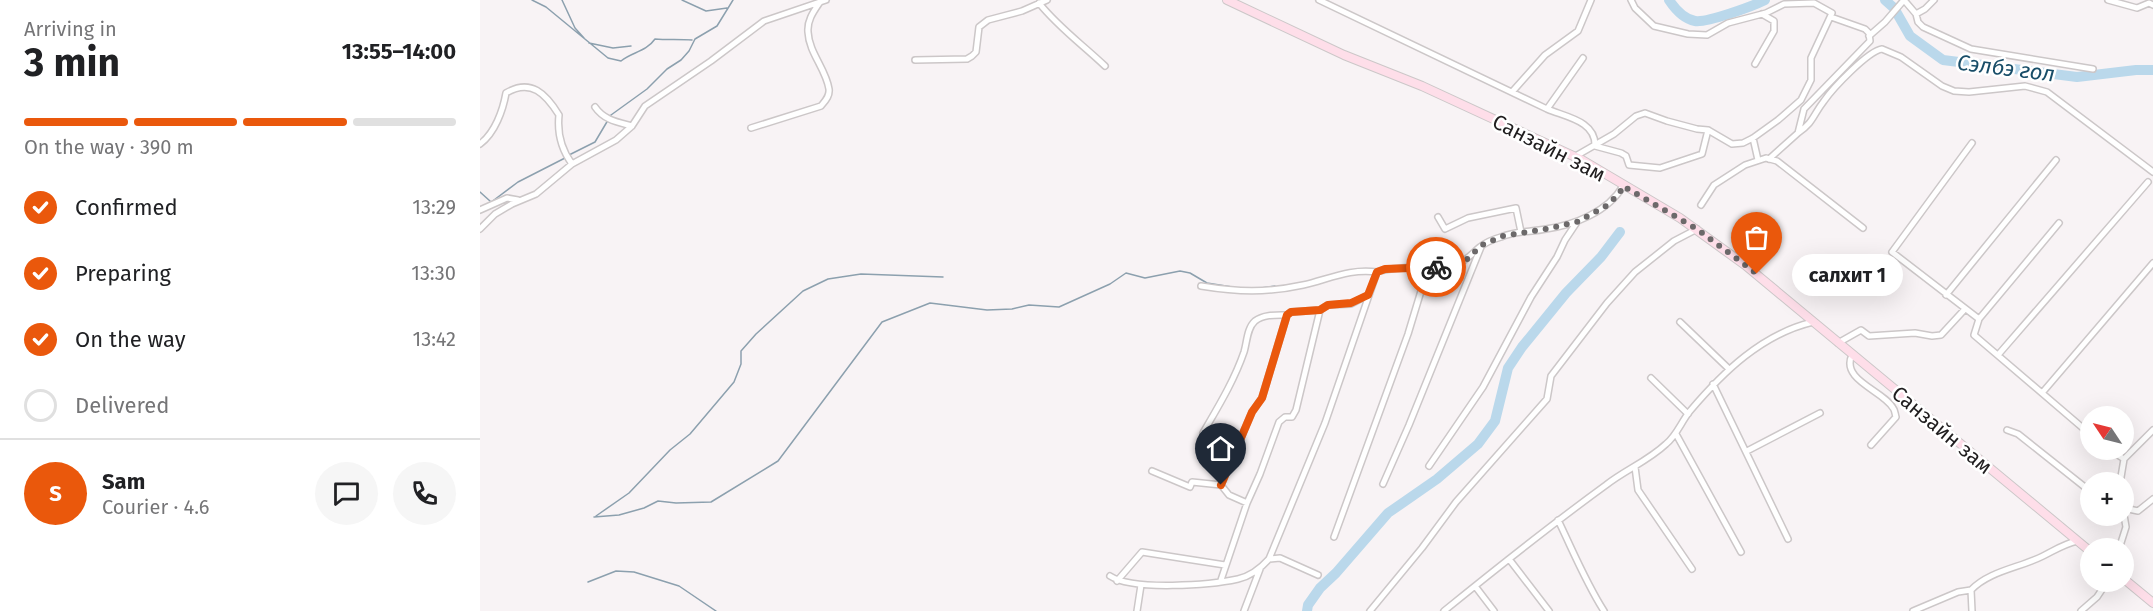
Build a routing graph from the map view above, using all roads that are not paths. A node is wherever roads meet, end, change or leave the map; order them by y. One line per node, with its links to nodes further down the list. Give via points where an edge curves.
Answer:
1 (1047, 0): 10 (street)
2 (1227, 0): 32 (main road, Санзайн зам)
3 (1319, 0): 21 (street)
4 (1591, 0): 21 (street, via 1578,31 1545,54)
5 (1631, 0): 12 (street, via 1654,26 1688,34 1707,35 1728,23)
6 (1904, 0): 13 (street); 15 (street)
7 (1934, 0): 13 (street)
8 (2108, 0): 11 (street, via 2137,8)
9 (823, 1): 24 (street, via 764,21 645,106); 25 (street, via 810,19 808,32 829,89 828,97 821,106)
10 (1039, 3): 17 (street, via 988,20 979,27 976,52 967,59); 19 (street)
11 (2150, 3)
12 (1762, 14): 14 (street, via 1784,4 1814,3 1832,13); 18 (street, via 1774,21 1774,31)
13 (1916, 14): 20 (street, via 1923,27 1971,49)
14 (1831, 17): 15 (street, via 1865,29); 28 (street, via 1811,58 1811,80 1801,100)
15 (1869, 36): 27 (street, via 1868,44 1804,109)
16 (1583, 58): 23 (street)
17 (915, 60)
18 (1755, 64)
19 (1105, 66)
20 (2093, 69)
21 (1512, 92): 23 (street)
22 (595, 107): 24 (street, via 600,115)
23 (1547, 109): 31 (street, via 1584,123 1592,132)
24 (632, 126): 36 (street)
25 (751, 128)
26 (1708, 130): 28 (street, via 1732,144); 31 (street, via 1645,113); 31 (street, via 1701,155 1660,168 1629,165 1621,153)
27 (1798, 133): 33 (street); 37 (street, via 1869,54 1882,49 1954,91 2025,86 2047,92)
28 (1753, 138): 34 (street)
29 (1972, 143): 56 (street, via 1892,252)
30 (480, 144): 36 (street, via 488,138 506,93 516,87 528,87 551,102 559,115 564,153)
31 (1595, 146): 32 (street)
32 (1574, 157): 39 (main road, Санзайн зам)
33 (1769, 159): 34 (street); 46 (street)
34 (1758, 160): 41 (street, via 1714,184)
35 (2056, 160): 56 (street)
36 (572, 164): 40 (street, via 536,194)
37 (2153, 172)
38 (2148, 182): 65 (street)
39 (1623, 186): 44 (street, via 1606,206); 47 (main road, Санзайн зам)
40 (520, 200): 42 (street, via 507,198); 48 (street, via 495,214)
41 (1701, 205)
42 (480, 210)
43 (1438, 217): 49 (street, via 1445,229 1468,218 1516,208)
44 (1577, 222): 49 (street); 80 (street, via 1483,387)
45 (2059, 223): 60 (street)
46 (1863, 228)
47 (1697, 229): 62 (main road, Санзайн зам); 112 (street, via 1674,241 1635,272 1607,303 1550,378 1547,399 1455,502)
48 (480, 230)
49 (1521, 232): 50 (street)
50 (1482, 245): 52 (street, via 1466,260); 84 (street)
51 (2153, 263): 69 (street)
52 (1428, 268): 53 (street); 90 (street)
53 (1377, 272): 54 (street, via 1359,270 1252,292); 55 (street)
54 (1201, 286)
55 (1368, 295): 58 (street); 95 (street, via 1325,423)
56 (1946, 295): 57 (street)
57 (1965, 309): 60 (street); 63 (street, via 1941,335 1869,336 1860,330)
58 (1320, 310): 59 (street); 87 (street, via 1294,414 1279,422)
59 (1287, 315): 75 (street, via 1271,315 1254,323 1224,397); 85 (street, via 1262,398 1252,412)
60 (1979, 319): 65 (street, via 1974,335)
61 (1680, 322): 66 (street)
62 (1813, 322): 63 (main road, Санзайн зам); 66 (street, via 1768,340)
63 (1838, 343): 64 (main road, Санзайн зам)
64 (1852, 355): 77 (street, via 1850,369 1893,407 1896,417); 92 (main road, Санзайн зам)
65 (1998, 355): 69 (street)
66 (1729, 369): 68 (street)
67 (1651, 378): 71 (street)
68 (1713, 384): 71 (street); 79 (street)
69 (2042, 393): 72 (street)
70 (1820, 413): 79 (street)
71 (1688, 414): 76 (street)
72 (2080, 426)
73 (2007, 430): 83 (street, via 2018,434)
74 (2153, 430): 78 (street)
75 (1203, 433)
76 (1676, 434): 81 (street); 94 (street)
77 (1871, 445)
78 (2134, 449)
79 (1747, 450): 91 (street)
80 (1430, 466)
81 (1635, 467): 89 (street); 99 (street, via 1638,490)
82 (1152, 471): 85 (street, via 1190,487 1192,482)
83 (2080, 483)
84 (1383, 484)
85 (1221, 485): 87 (street, via 1228,495)
86 (2153, 499): 88 (street)
87 (1246, 503): 97 (street)
88 (2134, 510)
89 (1558, 520): 96 (street); 116 (street)
90 (1334, 537)
91 (1788, 539)
92 (2077, 541): 93 (main road, Санзайн зам); 107 (street, via 1979,581)
93 (2080, 543)
94 (1741, 552)
95 (1269, 559): 98 (street); 100 (street, via 1280,558)
96 (1509, 559): 105 (street); 115 (street)
97 (1225, 565): 102 (street); 103 (street, via 1142,552)
98 (1260, 569): 102 (street, via 1239,579); 111 (street)
99 (1692, 569)
100 (1318, 575)
101 (1110, 576): 103 (street)
102 (1221, 580): 104 (street)
103 (1118, 581): 104 (street)
104 (1141, 585): 110 (street)
105 (1475, 586): 113 (street); 114 (street)
106 (2134, 587): 109 (main road)
107 (1971, 590): 117 (street); 118 (street)
108 (2100, 592): 119 (street)
109 (2153, 603)
110 (1137, 611)
111 (1244, 611)
112 (1370, 611)
113 (1444, 611)
114 (1494, 611)
115 (1549, 611)
116 (1605, 611)
117 (1913, 611)
118 (1972, 611)
119 (2081, 611)

